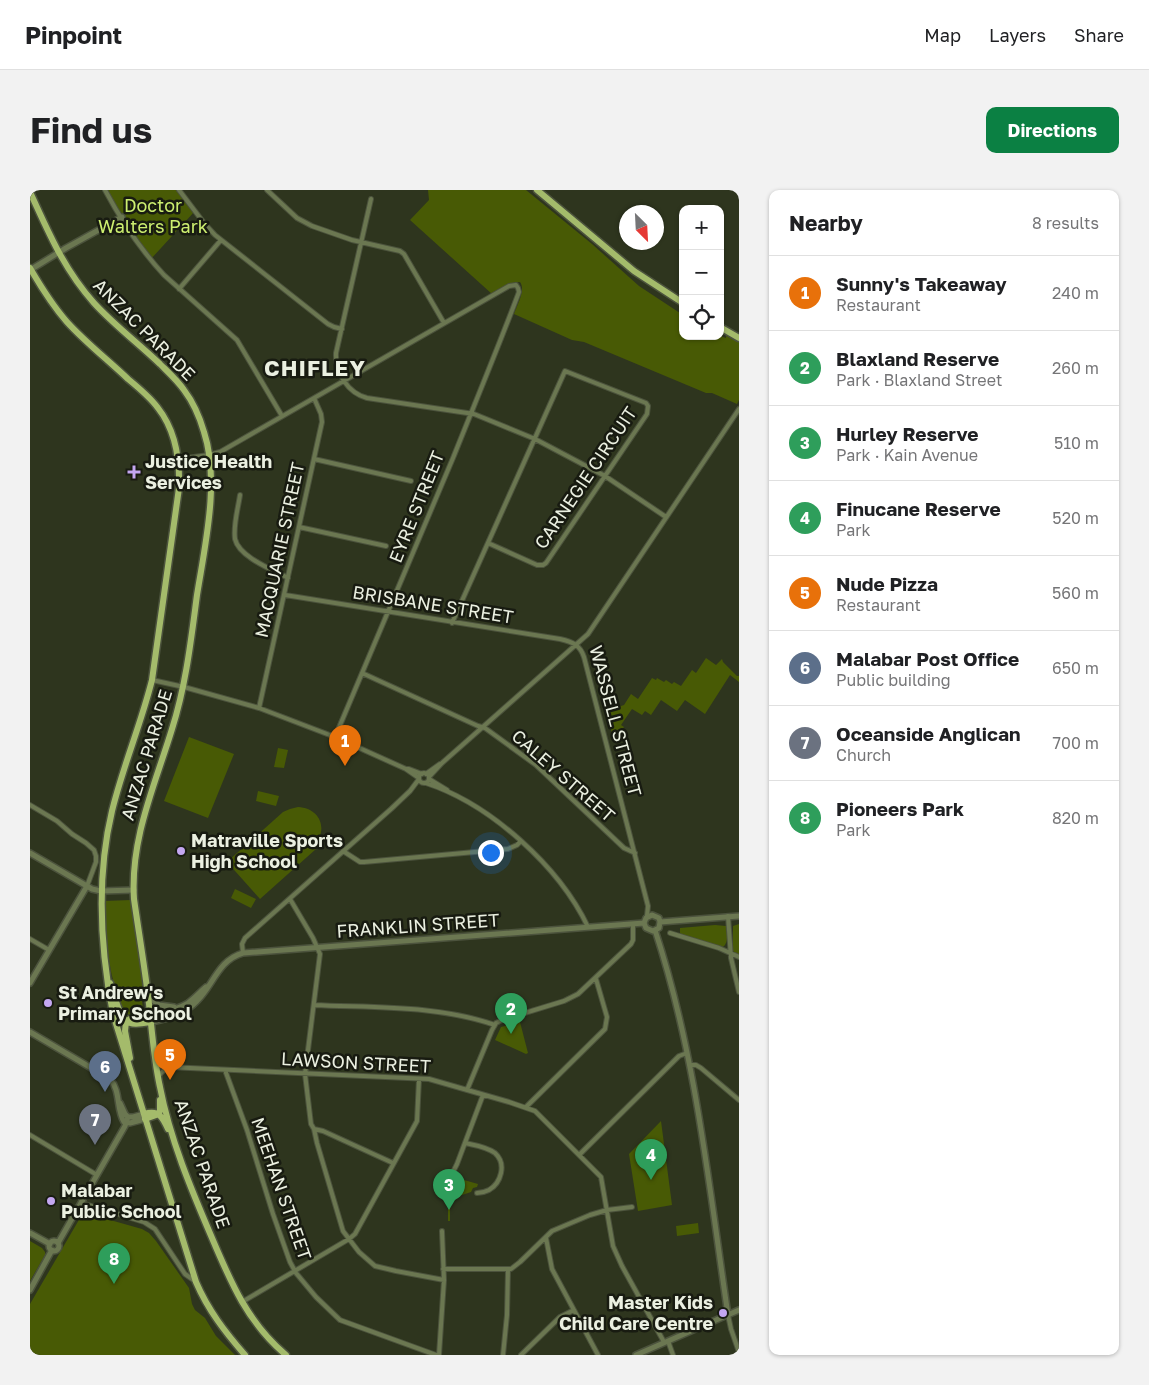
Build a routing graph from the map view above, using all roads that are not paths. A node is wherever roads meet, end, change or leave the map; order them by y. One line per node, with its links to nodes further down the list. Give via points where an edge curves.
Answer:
1 (105, 190): 7 (street)
2 (179, 190): 8 (street)
3 (267, 190): 9 (street, via 303,222)
4 (537, 190): 13 (main road, via 634,270)
5 (30, 192): 10 (main road, ANZAC PARADE)
6 (370, 199): 9 (street)
7 (122, 217): 10 (street); 12 (street, via 153,263)
8 (221, 240): 12 (street); 15 (street, via 328,324)
9 (361, 242): 14 (street, via 400,250); 15 (street)
10 (58, 253): 11 (street); 24 (main road, ANZAC PARADE, via 96,305 184,390 204,431)
11 (30, 269): 25 (main road, ANZAC PARADE, via 67,322 159,409)
12 (179, 289): 22 (street, via 237,340)
13 (679, 300)
14 (444, 323): 18 (street); 21 (street, EYRE STREET, via 509,286 518,288)
15 (342, 329): 18 (street, via 336,363)
16 (724, 329): 17 (main road)
17 (739, 338)
18 (345, 381): 19 (street); 21 (street, via 351,391 360,396)
19 (314, 398): 22 (street); 26 (street, MACQUARIE STREET, via 322,422)
20 (739, 410): 30 (street, WASSELL STREET)
21 (471, 413): 23 (street); 36 (street, EYRE STREET)
22 (282, 416): 24 (street, via 220,452)
23 (535, 439): 27 (street); 27 (street, CARNEGIE CIRCUIT, via 566,371 646,403 647,414); 32 (street)
24 (209, 455): 25 (street); 41 (main road, ANZAC PARADE, via 209,512)
25 (179, 459): 40 (main road, ANZAC PARADE, via 178,496)
26 (314, 459): 28 (street); 31 (street, MACQUARIE STREET)
27 (605, 476): 30 (street); 32 (street, CARNEGIE CIRCUIT, via 543,565)
28 (412, 480)
29 (240, 495): 34 (street, via 235,530 238,546 246,555)
30 (666, 517): 38 (street, WASSELL STREET, via 588,634)
31 (299, 527): 33 (street); 34 (street, MACQUARIE STREET)
32 (488, 543): 37 (street)
33 (386, 546)
34 (288, 578): 35 (street, MACQUARIE STREET)
35 (285, 595): 36 (street, BRISBANE STREET); 42 (street, MACQUARIE STREET)
36 (389, 612): 37 (street, BRISBANE STREET); 39 (street, EYRE STREET)
37 (452, 622): 38 (street, BRISBANE STREET)
38 (577, 644): 43 (street); 49 (street, WASSELL STREET, via 584,657)
39 (362, 674): 43 (street, CALEY STREET); 44 (street, EYRE STREET)
40 (152, 680): 41 (street); 53 (main road, ANZAC PARADE, via 112,812)
41 (184, 687): 42 (street); 52 (main road, ANZAC PARADE, via 140,829)
42 (259, 708): 44 (street)
43 (482, 727): 45 (street); 49 (street, CALEY STREET, via 532,762 624,848)
44 (335, 737): 45 (street)
45 (424, 778): 47 (street, via 506,827); 48 (street)
46 (30, 805): 51 (street, via 94,850 96,862)
47 (521, 841): 48 (street, via 508,850 364,862); 63 (street, via 559,882)
48 (343, 851): 54 (street)
49 (635, 852): 55 (street, WASSELL STREET)
50 (30, 853): 51 (street)
51 (87, 886): 53 (street); 68 (street)
52 (134, 890): 53 (street); 77 (main road, ANZAC PARADE)
53 (101, 891): 72 (main road, ANZAC PARADE)
54 (290, 899): 67 (street); 69 (street, via 245,938)
55 (648, 906): 56 (street, WASSELL STREET); 57 (street, WASSELL STREET)
56 (654, 915): 57 (street); 60 (street)
57 (648, 916): 62 (street)
58 (728, 916): 59 (street); 60 (street); 70 (street)
59 (739, 916)
60 (660, 922): 64 (street)
61 (633, 924): 62 (street, FRANKLIN STREET); 63 (street, FRANKLIN STREET); 73 (street, via 633,942)
62 (644, 924): 64 (street, via 648,930)
63 (588, 927): 67 (street, FRANKLIN STREET)
64 (656, 930): 84 (street)
65 (670, 933): 70 (street)
66 (30, 939): 68 (street)
67 (318, 947): 69 (street, FRANKLIN STREET); 78 (street, via 321,957)
68 (49, 950): 74 (street)
69 (243, 953): 75 (street, FRANKLIN STREET, via 224,964)
70 (730, 954): 71 (street); 76 (street)
71 (739, 957)
72 (106, 974): 81 (main road); 90 (main road, ANZAC PARADE, via 113,1014)
73 (596, 979): 82 (street, via 564,1001); 97 (street, via 607,1018 605,1029)
74 (30, 983)
75 (208, 986): 79 (street, FRANKLIN STREET); 80 (street, FRANKLIN STREET, via 188,1009 174,1016)
76 (739, 992)
77 (148, 996): 79 (street, via 156,1004); 80 (main road, ANZAC PARADE)
78 (314, 1005): 82 (street, via 409,1009); 89 (street)
79 (180, 1008): 80 (street, FRANKLIN STREET)
80 (150, 1019): 81 (main road); 85 (main road, ANZAC PARADE)
81 (127, 1021): 90 (main road, via 125,1028)
82 (495, 1025): 94 (street)
83 (30, 1032): 100 (street, via 110,1079 115,1085 122,1119)
84 (687, 1053): 86 (street); 105 (street)
85 (154, 1058): 87 (street, LAWSON STREET); 91 (main road, ANZAC PARADE)
86 (690, 1065): 96 (street, via 696,1065); 129 (street)
87 (168, 1067): 88 (street, LAWSON STREET); 91 (street)
88 (225, 1070): 89 (street, LAWSON STREET); 122 (street, MEEHAN STREET)
89 (305, 1074): 92 (street, LAWSON STREET); 101 (street)
90 (131, 1075): 99 (main road, ANZAC PARADE)
91 (158, 1077): 93 (main road, ANZAC PARADE)
92 (419, 1079): 94 (street, LAWSON STREET); 106 (street, via 417,1122)
93 (160, 1088): 98 (main road); 103 (main road, ANZAC PARADE)
94 (467, 1090): 95 (street, LAWSON STREET)
95 (483, 1095): 97 (street, LAWSON STREET); 104 (street)
96 (739, 1100)
97 (526, 1107): 105 (street, LAWSON STREET, via 535,1111)
98 (158, 1114): 99 (main road); 103 (main road)
99 (144, 1117): 100 (street); 124 (main road, ANZAC PARADE)
100 (127, 1120): 107 (street)
101 (314, 1129): 106 (street); 116 (street, via 342,1231)
102 (30, 1136): 107 (street)
103 (172, 1136): 126 (main road, ANZAC PARADE)
104 (466, 1143): 108 (street); 109 (street, via 494,1153 501,1165 497,1182 488,1190)
105 (579, 1155): 112 (street, LAWSON STREET, via 601,1178)
106 (393, 1164): 116 (street, via 355,1234)
107 (97, 1175): 110 (street)
108 (450, 1178)
109 (477, 1193)
110 (81, 1202): 117 (street); 124 (street, via 144,1222 155,1229 185,1274)
111 (632, 1207): 112 (street)
112 (607, 1210): 115 (street, via 552,1231); 130 (street, LAWSON STREET, via 613,1246 622,1266)
113 (442, 1230): 120 (street)
114 (30, 1233): 118 (street)
115 (546, 1238): 121 (street); 127 (street, via 552,1268)
116 (349, 1239): 122 (street); 123 (street, via 375,1266)
117 (58, 1243): 118 (street, via 53,1241); 119 (street, via 58,1249)
118 (50, 1244): 119 (street)
119 (52, 1250): 125 (street)
120 (443, 1269): 121 (street); 123 (street)
121 (508, 1269): 135 (street)
122 (295, 1271): 126 (street); 134 (street, MEEHAN STREET, via 340,1320)
123 (444, 1280): 134 (street)
124 (196, 1282): 132 (main road, ANZAC PARADE, via 216,1320)
125 (30, 1290)
126 (241, 1302): 133 (main road, ANZAC PARADE, via 258,1327)
127 (574, 1310): 136 (street, via 560,1317); 137 (street)
128 (739, 1310): 129 (street)
129 (728, 1315): 130 (street); 131 (street)
130 (666, 1341): 138 (street); 139 (street, LAWSON STREET)
131 (739, 1352)
132 (246, 1355)
133 (286, 1355)
134 (437, 1355)
135 (503, 1355)
136 (521, 1355)
137 (598, 1355)
138 (636, 1355)
139 (673, 1355)

